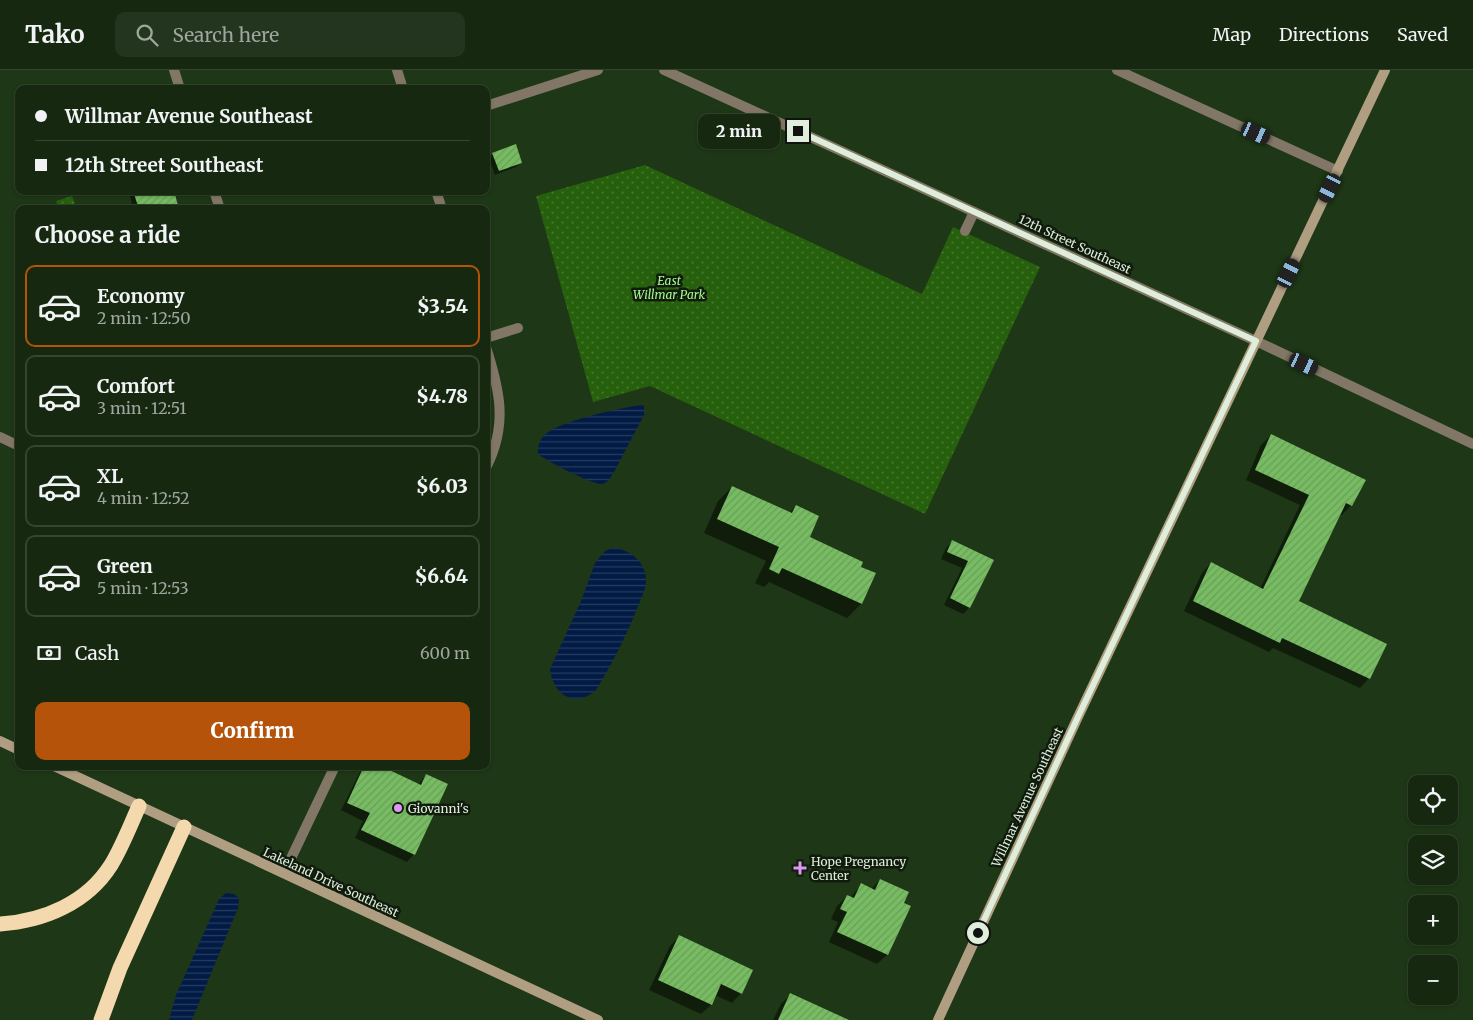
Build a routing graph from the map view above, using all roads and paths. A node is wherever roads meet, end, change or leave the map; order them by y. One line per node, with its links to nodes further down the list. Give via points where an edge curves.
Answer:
1 (174, 70): 8 (street)
2 (397, 70): 9 (street)
3 (598, 70): 10 (street)
4 (664, 70): 7 (street, 12th Street Southeast)
5 (1117, 70): 11 (street)
6 (1385, 70): 11 (main road, Willmar Avenue Southeast)
7 (676, 72): 12 (street, 12th Street Southeast)
8 (179, 85)
9 (402, 85)
10 (490, 105)
11 (1338, 171): 16 (main road, Willmar Avenue Southeast)
12 (974, 212): 13 (street); 16 (street, 12th Street Southeast)
13 (965, 231)
14 (518, 328): 15 (street)
15 (490, 337)
16 (1256, 341): 20 (street, 12th Street Southeast); 32 (main road, Willmar Avenue Southeast)
17 (490, 361): 21 (street, via 498,390 500,418 497,443)
18 (0, 437): 19 (street)
19 (15, 444)
20 (1473, 444)
21 (490, 459)
22 (0, 741): 23 (main road)
23 (15, 748)
24 (62, 770): 26 (main road, Lakeland Drive Southeast)
25 (333, 770): 28 (street)
26 (139, 806): 27 (main road, Lakeland Drive Southeast); 29 (highway, via 111,864 92,888 47,915)
27 (184, 827): 28 (main road, Lakeland Drive Southeast); 30 (highway, via 120,968)
28 (284, 873): 31 (main road, Lakeland Drive Southeast)
29 (0, 924)
30 (101, 1020)
31 (598, 1020)
32 (938, 1020)

